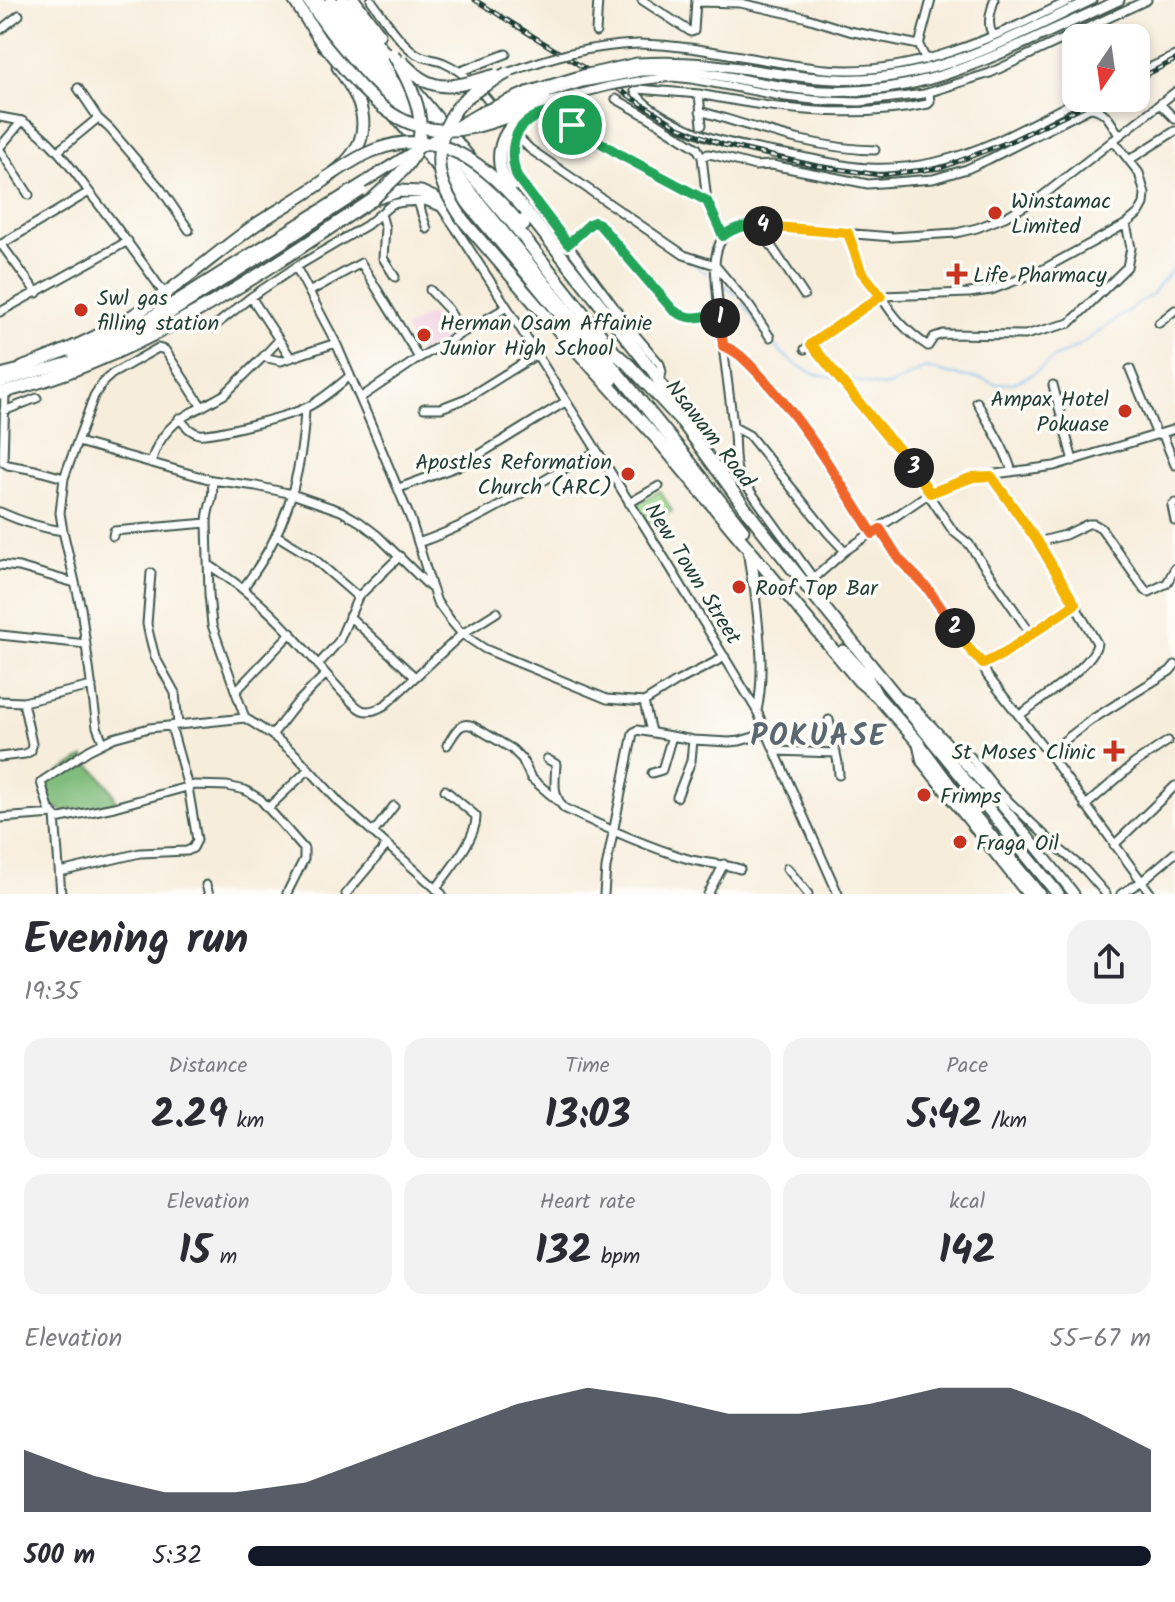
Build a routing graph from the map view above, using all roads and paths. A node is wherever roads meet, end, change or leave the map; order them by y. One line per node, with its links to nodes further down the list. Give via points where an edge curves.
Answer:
1 (294, 0): 22 (highway)
2 (308, 0): 121 (highway)
3 (318, 0): 178 (highway, Nsawam Road)
4 (331, 0): 100 (highway, Nsawam Road)
5 (343, 0): 100 (highway)
6 (354, 0): 24 (highway)
7 (371, 0): 29 (street, via 412,51)
8 (598, 0): 20 (street)
9 (642, 0): 15 (street, via 691,32)
10 (931, 0): 23 (street)
11 (994, 0): 21 (street, via 989,24)
12 (1071, 0): 21 (street)
13 (1119, 0): 17 (main road)
14 (1147, 0): 34 (street, via 990,73)
15 (696, 1): 16 (street)
16 (740, 2): 23 (street)
17 (1095, 3): 30 (main road, via 955,73 911,84 825,91 702,73)
18 (19, 15): 19 (street)
19 (0, 30)
20 (596, 32)
21 (993, 35): 27 (street)
22 (321, 41): 37 (highway, bridge, via 379,106 428,128 467,128); 56 (highway, bridge, via 354,92 363,117 354,152)
23 (919, 45): 27 (street)
24 (393, 54): 31 (highway, bridge, via 419,77 441,86); 59 (highway, bridge, via 417,99 421,127 405,168)
25 (506, 54): 29 (street)
26 (1175, 56): 28 (street)
27 (926, 60): 31 (street, bridge, via 887,68 830,69 638,44 591,47)
28 (1150, 68)
29 (461, 71): 49 (street)
30 (639, 72): 34 (street, via 823,101); 37 (street, bridge, via 610,86); 72 (main road, bridge, via 582,82 469,124)
31 (507, 73): 64 (highway, bridge, via 465,98 442,137 443,185)
32 (78, 88): 43 (street)
33 (1175, 92): 38 (street)
34 (929, 93): 35 (street, via 928,104 839,113)
35 (699, 94): 39 (street, via 635,91); 41 (street)
36 (616, 99): 44 (street)
37 (547, 102): 62 (highway, bridge, via 512,124 500,145 504,180)
38 (1160, 104): 45 (street); 50 (street)
39 (654, 109): 40 (street, via 726,142 885,169 966,153); 44 (street)
40 (1062, 109)
41 (700, 111): 47 (street); 52 (street, via 756,129)
42 (0, 117): 46 (street)
43 (98, 118): 53 (street); 68 (street, via 161,189)
44 (650, 118): 54 (street, via 694,145)
45 (1175, 119)
46 (22, 121): 51 (street); 53 (street)
47 (702, 125)
48 (1175, 131): 55 (street)
49 (514, 135): 60 (street, via 535,116 555,113); 73 (street, via 517,177); 75 (street, via 684,255)
50 (1116, 138): 54 (street, via 1104,113 1090,108 948,175 868,184); 55 (street); 69 (street, via 1041,197 995,222 946,234)
51 (0, 148): 58 (street)
52 (875, 150)
53 (58, 151): 57 (street)
54 (702, 157): 60 (street)
55 (1129, 160): 65 (street, via 1142,178 1145,199)
56 (326, 178): 62 (highway, bridge, via 374,150 427,143 469,158); 81 (highway)
57 (89, 192): 71 (street); 74 (street)
58 (29, 195)
59 (372, 200): 64 (highway, bridge, via 399,191 421,192); 107 (highway, via 198,313 150,338 91,364)
60 (707, 201): 70 (street)
61 (418, 202): 63 (street, via 392,204); 67 (street); 85 (street, New Town Street, via 441,207)
62 (526, 211): 105 (highway)
63 (381, 214): 76 (street); 77 (street, via 383,258)
64 (463, 220): 121 (highway)
65 (1126, 224): 83 (street, via 1038,272 991,290); 83 (street, via 1131,248 1127,267 1063,326 1025,335 943,334 928,346 894,317)
66 (758, 226): 69 (street); 70 (street, via 744,225); 82 (street)
67 (427, 229)
68 (189, 230)
69 (848, 233): 83 (street, via 861,271)
70 (723, 236): 75 (street)
71 (128, 241): 80 (street); 81 (street)
72 (276, 242): 101 (main road, via 142,322); 107 (main road, via 146,329)
73 (568, 244): 88 (street, via 590,224 599,224 673,310 685,318); 105 (street, via 660,364)
74 (1, 245): 80 (street)
75 (715, 265): 88 (street); 92 (street)
76 (296, 267): 79 (street); 84 (street)
77 (395, 277)
78 (430, 290): 91 (street)
79 (309, 292): 94 (street); 99 (street, via 361,263)
80 (37, 293): 87 (street)
81 (164, 293): 101 (highway, via 99,336)
82 (804, 295)
83 (881, 296): 135 (street, via 808,347 906,456)
84 (251, 297): 90 (street); 93 (street)
85 (507, 307): 91 (street); 96 (street, New Town Street)
86 (1175, 310): 89 (street)
87 (0, 312)
88 (720, 313): 95 (street)
89 (1159, 323)
90 (212, 328)
91 (462, 333): 99 (street)
92 (770, 337)
93 (279, 340): 97 (street); 98 (street)
94 (336, 343): 98 (street); 104 (street)
95 (723, 346): 118 (street); 142 (street, via 738,353 787,405)
96 (536, 355): 110 (street, New Town Street); 113 (street, via 467,398)
97 (263, 357): 98 (street); 112 (street, via 225,394)
98 (291, 358)
99 (419, 358): 109 (street)
100 (630, 366): 117 (highway, Nsawam Road)
101 (22, 368): 103 (main road)
102 (1130, 369): 120 (street)
103 (0, 374)
104 (350, 376): 109 (street); 114 (street)
105 (660, 380): 117 (highway)
106 (1053, 385): 124 (street)
107 (2, 389): 115 (street)
108 (37, 398): 115 (street)
109 (360, 398): 133 (street)
110 (565, 402): 123 (street, New Town Street); 133 (street, via 464,464)
111 (977, 402): 128 (street)
112 (202, 407): 116 (street); 122 (street, via 165,350 158,348 103,382)
113 (424, 408)
114 (305, 409): 116 (street, via 196,434); 134 (street)
115 (4, 411): 125 (street)
116 (179, 418): 126 (street, via 158,443)
117 (683, 423): 155 (highway, Nsawam Road, via 748,512)
118 (734, 427): 148 (street, via 749,435); 155 (street, via 738,474)
119 (1175, 429): 120 (street)
120 (1160, 434): 124 (street); 127 (street)
121 (657, 439): 147 (highway)
122 (78, 442): 126 (street); 130 (street)
123 (596, 452): 136 (street, New Town Street); 146 (street, via 478,518)
124 (1073, 461): 128 (street)
125 (1, 462): 130 (street)
126 (151, 463): 131 (street)
127 (1175, 465)
128 (1012, 472): 129 (street)
129 (991, 476): 135 (street, via 973,477); 145 (street)
130 (64, 478): 141 (street)
131 (212, 480): 134 (street); 140 (street)
132 (659, 486): 136 (street)
133 (399, 488): 146 (street)
134 (292, 494): 143 (street); 149 (street, via 341,511)
135 (929, 494): 142 (street); 167 (street)
136 (629, 503): 170 (street, New Town Street)
137 (1175, 503): 139 (street)
138 (0, 512): 141 (street)
139 (1175, 521)
140 (207, 523): 144 (street, via 124,529); 151 (street)
141 (63, 531): 156 (street)
142 (876, 531): 148 (street); 171 (street, via 928,589)
143 (276, 535): 159 (street); 161 (street, via 312,557)
144 (113, 536)
145 (1038, 542): 158 (street, via 1094,524 1146,591); 162 (street)
146 (418, 543): 160 (street)
147 (749, 549): 154 (highway); 157 (highway)
148 (845, 551): 155 (street)
149 (400, 556): 160 (street); 161 (street)
150 (0, 565): 156 (street)
151 (209, 565): 159 (street); 177 (street, via 212,625)
152 (1175, 568): 158 (street)
153 (151, 573): 187 (street, via 147,624 155,657 175,693)
154 (770, 574): 157 (highway, via 760,572); 178 (highway)
155 (810, 582): 179 (highway, Nsawam Road)
156 (75, 583): 169 (street)
157 (754, 583): 183 (street, via 762,665)
158 (1171, 583)
159 (243, 588): 165 (street)
160 (432, 588): 166 (street)
161 (358, 597): 164 (street)
162 (1075, 604): 167 (street); 184 (street, via 1095,639 1096,652)
163 (497, 612): 166 (street)
164 (349, 616): 172 (street, via 339,641); 175 (street)
165 (291, 633): 172 (street); 177 (street)
166 (462, 634): 175 (street); 182 (street, via 485,649 607,699)
167 (1031, 634): 171 (street)
168 (0, 635): 169 (street)
169 (86, 644): 176 (street)
170 (725, 657): 182 (street); 183 (street, New Town Street)
171 (983, 664): 184 (street)
172 (318, 665): 174 (street)
173 (1175, 665): 199 (street)
174 (325, 675): 175 (street, via 364,711 385,705); 190 (street)
175 (415, 677)
176 (92, 686): 181 (street); 195 (street)
177 (236, 691): 185 (street)
178 (877, 696): 193 (highway, Nsawam Road)
179 (899, 699): 203 (highway, Nsawam Road); 207 (main road, via 909,703)
180 (0, 701): 181 (street)
181 (23, 702): 201 (street, via 31,751)
182 (644, 702): 188 (street)
183 (757, 711): 189 (street, New Town Street)
184 (1020, 715): 199 (street)
185 (245, 718): 187 (street); 190 (street)
186 (829, 720): 198 (street)
187 (174, 725): 195 (street); 209 (street)
188 (651, 732): 191 (street); 218 (street, via 633,733)
189 (767, 733): 192 (street, via 735,742); 197 (street, New Town Street)
190 (272, 735): 204 (street)
191 (672, 736): 192 (street); 205 (street, via 662,770)
192 (693, 740): 211 (street)
193 (917, 741): 239 (main road, via 922,762); 240 (highway, Nsawam Road)
194 (1168, 741): 214 (street)
195 (103, 742): 216 (street, via 41,782)
196 (447, 745): 212 (street, via 460,725 473,726 512,749 531,778)
197 (775, 751): 198 (street); 238 (street, New Town Street)
198 (836, 753): 206 (street)
199 (1048, 753): 214 (street)
200 (970, 756): 243 (street, via 996,789)
201 (0, 757)
202 (547, 759): 212 (street, via 556,764)
203 (954, 766): 207 (main road); 241 (highway, Nsawam Road)
204 (309, 769): 215 (street); 219 (street)
205 (652, 773)
206 (839, 775)
207 (977, 777): 242 (main road)
208 (1175, 786): 221 (street)
209 (188, 787): 215 (street, via 245,790); 216 (street); 226 (street, via 197,840 193,848 140,853)
210 (445, 790): 229 (street, via 477,821)
211 (677, 797)
212 (558, 802): 218 (street)
213 (394, 806): 219 (street)
214 (1085, 806): 221 (street)
215 (269, 807): 230 (street, via 304,849)
216 (55, 816): 217 (street); 226 (street)
217 (0, 818)
218 (614, 832): 223 (street, via 687,859); 235 (street)
219 (373, 833): 220 (street)
220 (387, 845): 229 (street); 233 (street)
221 (1114, 845): 227 (street)
222 (1175, 853): 227 (street)
223 (724, 864): 225 (street); 236 (street)
224 (787, 868): 237 (street)
225 (740, 869)
226 (60, 872): 231 (street)
227 (1142, 881): 244 (street); 245 (street)
228 (206, 885): 232 (street)
229 (436, 889): 234 (street)
230 (287, 893)
231 (61, 894)
232 (209, 894)
233 (346, 894)
234 (423, 894)
235 (604, 894)
236 (708, 894)
237 (808, 894)
238 (838, 894)
239 (1027, 894)
240 (1039, 894)
241 (1058, 894)
242 (1074, 894)
243 (1106, 894)
244 (1121, 894)
245 (1151, 894)

